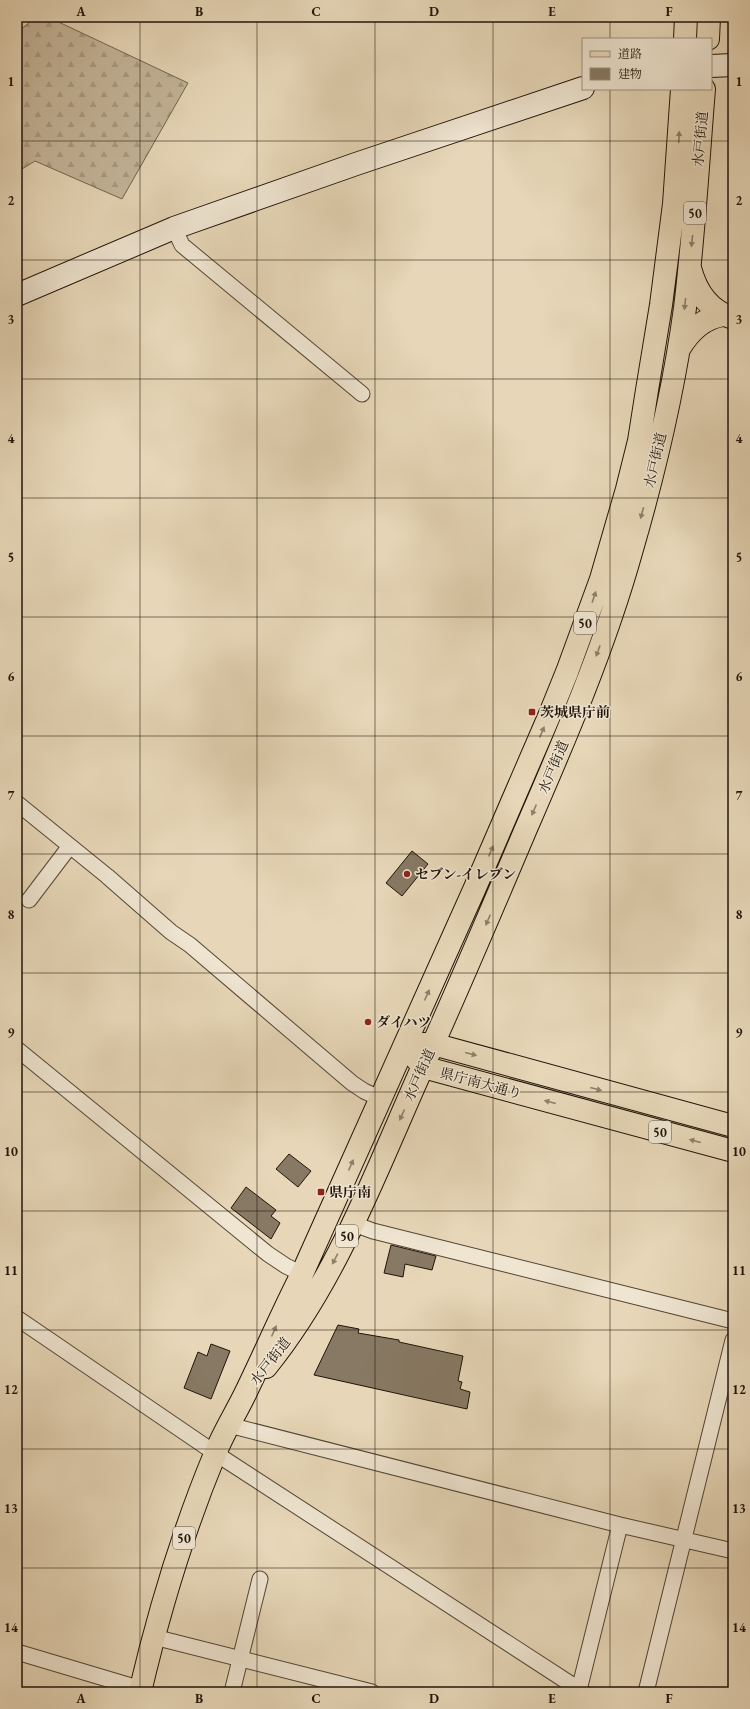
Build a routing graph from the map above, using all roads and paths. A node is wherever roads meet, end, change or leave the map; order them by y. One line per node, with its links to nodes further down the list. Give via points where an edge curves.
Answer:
1 (686, 17): 3 (main road)
2 (709, 17): 4 (main road)
3 (685, 38)
4 (708, 38)
5 (733, 65): 6 (street)
6 (712, 66)
7 (582, 88): 10 (street, via 363,161)
8 (682, 90): 16 (main road, 水戸街道 / 50, one-way to 8, via 601,579 639,441 673,211)
9 (704, 90): 11 (main road, 水戸街道 / 50, one-way to 11)
10 (174, 228): 12 (street); 15 (street, via 182,245)
11 (689, 265): 13 (main road, via 693,281 703,297 715,310); 14 (main road, 水戸街道 / 50, one-way to 14)
12 (17, 296)
13 (728, 317): 14 (main road, via 714,316 698,326 685,338)
14 (677, 352): 17 (main road, 水戸街道 / 50, one-way to 17, via 658,449 632,550)
15 (362, 394)
16 (557, 696): 17 (main road); 21 (main road, 水戸街道 / 50, one-way to 16)
17 (578, 706): 22 (main road, 水戸街道 / 50, one-way to 22)
18 (17, 803): 19 (street)
19 (70, 846): 20 (street); 25 (street, via 352,1083)
20 (29, 900)
21 (405, 1044): 22 (main road, 県庁南大通り / 50); 24 (main road, 県庁南大通り); 25 (main road, 水戸街道 / 50)
22 (433, 1044): 24 (main road, 水戸街道 / 50); 26 (main road, 県庁南大通り / 50, one-way to 26)
23 (17, 1049): 29 (street, via 268,1254)
24 (423, 1067): 27 (main road, 県庁南大通り / 50, one-way to 24); 28 (main road, 水戸街道 / 50, one-way to 28)
25 (381, 1098): 29 (main road, 水戸街道 / 50, one-way to 25)
26 (733, 1126)
27 (733, 1151)
28 (354, 1224): 31 (street, via 373,1231); 33 (main road, 水戸街道 / 50, one-way to 33, via 287,1341)
29 (302, 1274): 33 (main road, 水戸街道 / 50, one-way to 29)
30 (17, 1318): 35 (street)
31 (733, 1321)
32 (733, 1340): 37 (street)
33 (246, 1392): 34 (main road, 水戸街道 / 50)
34 (229, 1425): 35 (main road, 水戸街道 / 50); 36 (street)
35 (215, 1453): 40 (main road, 水戸街道 / 50, via 184,1536); 44 (street)
36 (620, 1525): 37 (street); 44 (street)
37 (684, 1539): 38 (street); 47 (street)
38 (733, 1551)
39 (260, 1579): 42 (street)
40 (154, 1637): 42 (street); 43 (main road, 水戸街道 / 50)
41 (17, 1652): 43 (street)
42 (240, 1658): 45 (street); 46 (street)
43 (140, 1690)
44 (581, 1691)
45 (232, 1692)
46 (372, 1692)
47 (646, 1692)

